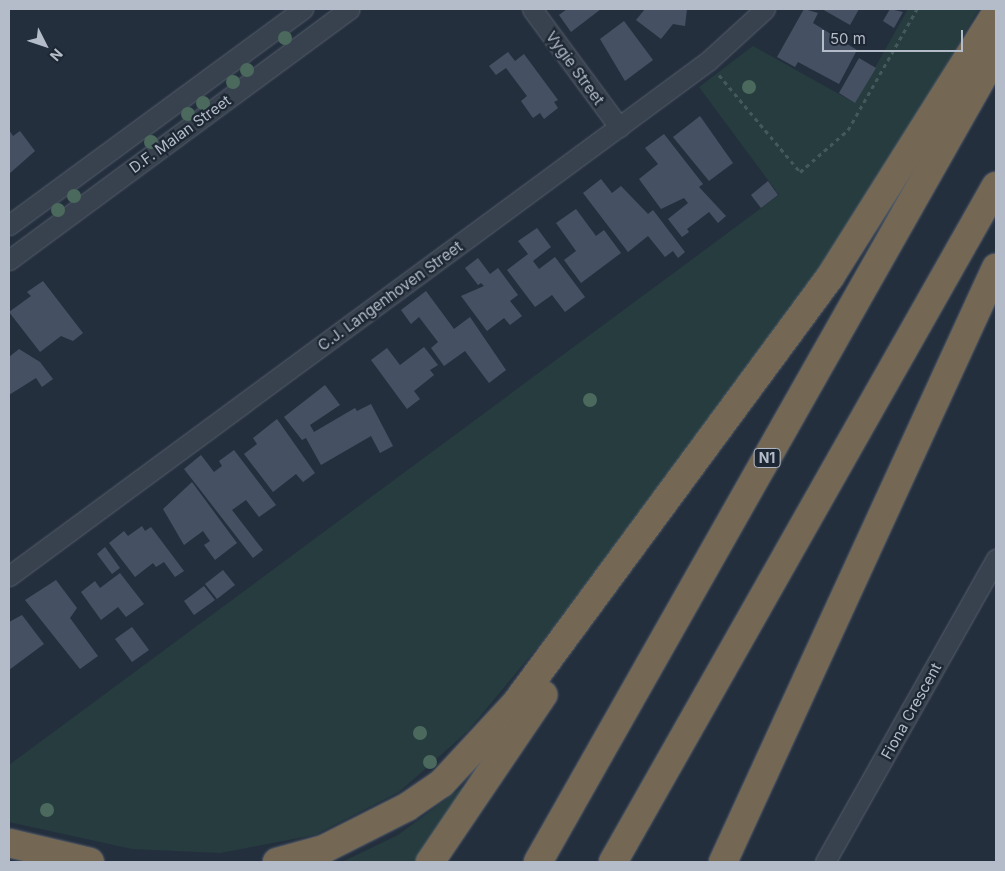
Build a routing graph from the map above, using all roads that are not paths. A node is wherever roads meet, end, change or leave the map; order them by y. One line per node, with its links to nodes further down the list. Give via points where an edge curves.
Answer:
1 (303, 9): 9 (street, D.F. Malan Street)
2 (350, 9): 10 (street, D.F. Malan Street)
3 (532, 9): 7 (street, Vygie Street)
4 (765, 9): 7 (street, C.J. Langenhoven Street, via 708,62)
5 (996, 13): 12 (highway, via 830,277)
6 (996, 53): 19 (highway, N1)
7 (619, 127): 14 (street, C.J. Langenhoven Street)
8 (996, 186): 20 (highway)
9 (9, 225)
10 (9, 260)
11 (996, 268): 21 (highway)
12 (744, 395): 17 (highway, via 516,703 442,783 370,829 324,849); 18 (highway)
13 (996, 559): 22 (street, Fiona Crescent)
14 (9, 576)
15 (9, 842): 16 (highway)
16 (90, 862)
17 (277, 862)
18 (430, 862)
19 (538, 862)
20 (613, 862)
21 (723, 862)
22 (825, 862)

